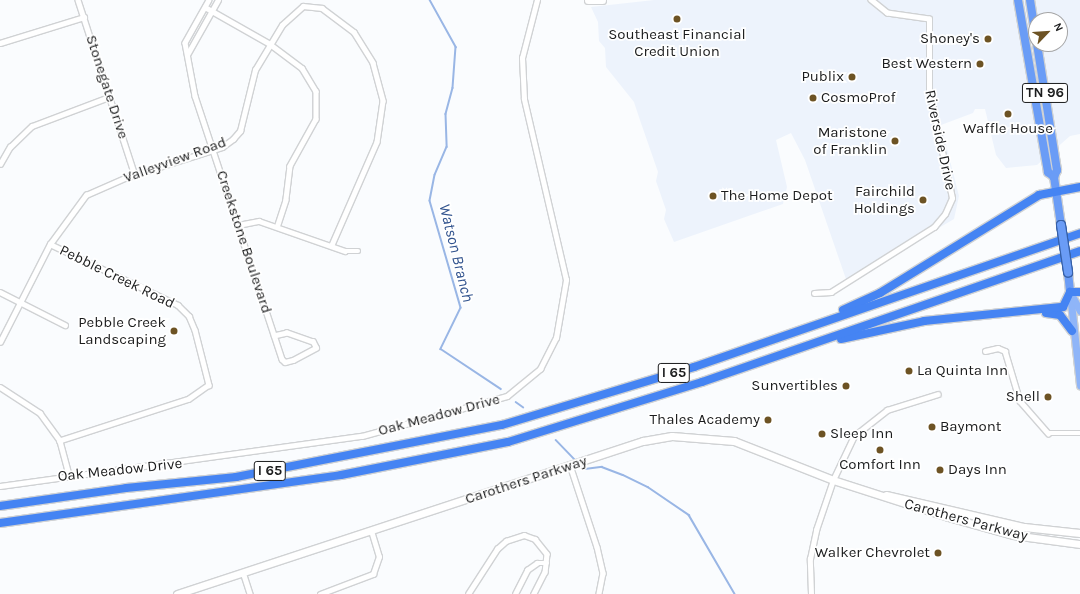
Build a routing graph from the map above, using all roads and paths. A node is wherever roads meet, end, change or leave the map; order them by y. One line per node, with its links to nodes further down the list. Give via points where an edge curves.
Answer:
1 (78, 0): 13 (street, Stonegate Drive)
2 (209, 0): 10 (street, Creekstone Boulevard)
3 (218, 0): 11 (street)
4 (537, 0): 52 (street, Oak Meadow Drive, via 522,58 524,99 566,280 556,338 540,369 507,396 362,436 166,465)
5 (588, 0): 6 (main road)
6 (602, 0)
7 (871, 0): 35 (street, Riverside Drive, via 887,13 928,19 928,91 952,198 945,214 934,226 831,292)
8 (1018, 0): 22 (highway, TN 96, via 1048,172)
9 (1030, 0): 12 (highway)
10 (205, 7): 11 (street); 17 (street, Creekstone Boulevard, via 185,42)
11 (212, 11): 15 (street); 17 (street)
12 (1032, 12)
13 (84, 17): 14 (street); 18 (street, Stonegate Drive)
14 (0, 43)
15 (270, 44): 19 (street, Valleyview Road, via 255,70 240,131 233,140); 26 (street, via 310,78 317,106 312,132 290,166 286,200); 29 (street, Valleyview Road, via 296,10 303,6 322,8 337,16 362,42 379,80 383,115 378,142)
16 (1038, 52): 22 (highway, TN 96, via 1057,170)
17 (186, 57): 19 (street, Creekstone Boulevard)
18 (110, 98): 20 (street, via 32,126 10,147); 21 (street, Stonegate Drive)
19 (214, 150): 21 (street, Valleyview Road); 25 (street, Creekstone Boulevard)
20 (0, 164)
21 (135, 175): 28 (street, Valleyview Road, via 86,195)
22 (1054, 177): 24 (highway, TN 96)
23 (1080, 187): 24 (highway)
24 (1056, 190): 33 (highway, TN 96, bridge); 40 (highway, via 1039,196 880,293)
25 (238, 225): 26 (street, via 252,221); 42 (street, Creekstone Boulevard)
26 (277, 227): 29 (street)
27 (1080, 232): 40 (highway, I 65)
28 (50, 244): 36 (street, Valleyview Road); 50 (street, Pebble Creek Road, via 178,305 189,316 208,374 209,385 189,399)
29 (332, 246): 30 (street)
30 (358, 251)
31 (1080, 251): 44 (highway, I 65)
32 (0, 292): 36 (street)
33 (1070, 292): 34 (highway); 37 (highway, via 1063,307); 38 (main road); 41 (main road)
34 (1080, 292)
35 (814, 293)
36 (22, 303): 39 (street); 43 (street, Valleyview Road)
37 (1038, 311): 41 (highway, via 1060,315); 44 (highway, via 924,321)
38 (1080, 311)
39 (65, 325)
40 (810, 326): 56 (highway, I 65, via 599,398 502,425 236,477 126,488)
41 (1072, 331): 46 (main road)
42 (274, 336): 42 (street, Creekstone Boulevard, via 285,362 316,348 313,342 287,333)
43 (0, 342)
44 (811, 345): 57 (highway, I 65, via 569,425 446,456 341,475)
45 (985, 351): 49 (street, via 998,348 1005,351 1020,401 1048,433)
46 (1080, 385)
47 (0, 387): 50 (street, via 29,403)
48 (938, 394): 53 (street, via 906,402 861,428 845,452)
49 (1080, 433)
50 (60, 441): 52 (street)
51 (570, 465): 53 (main road, Carothers Parkway, via 643,441 709,436 734,441); 58 (main road, Carothers Parkway); 70 (street, via 603,573)
52 (69, 474): 54 (street, Oak Meadow Drive)
53 (833, 480): 55 (main road, Carothers Parkway); 71 (street, via 814,540)
54 (0, 486)
55 (876, 494): 59 (main road, Carothers Parkway, via 896,495 1024,527); 60 (main road, Carothers Parkway, via 1013,535)
56 (0, 506)
57 (0, 523)
58 (371, 531): 62 (main road, Carothers Parkway); 63 (street, via 379,557 373,574)
59 (1080, 533)
60 (1080, 544)
61 (547, 563): 67 (street, via 542,545 524,535 516,537 497,549); 68 (street, via 537,563 528,570); 69 (street)
62 (243, 572): 64 (main road, Carothers Parkway); 65 (street)
63 (328, 593): 66 (street)
64 (177, 594)
65 (250, 594)
66 (320, 594)
67 (468, 594)
68 (515, 594)
69 (534, 594)
70 (599, 594)
71 (810, 594)

